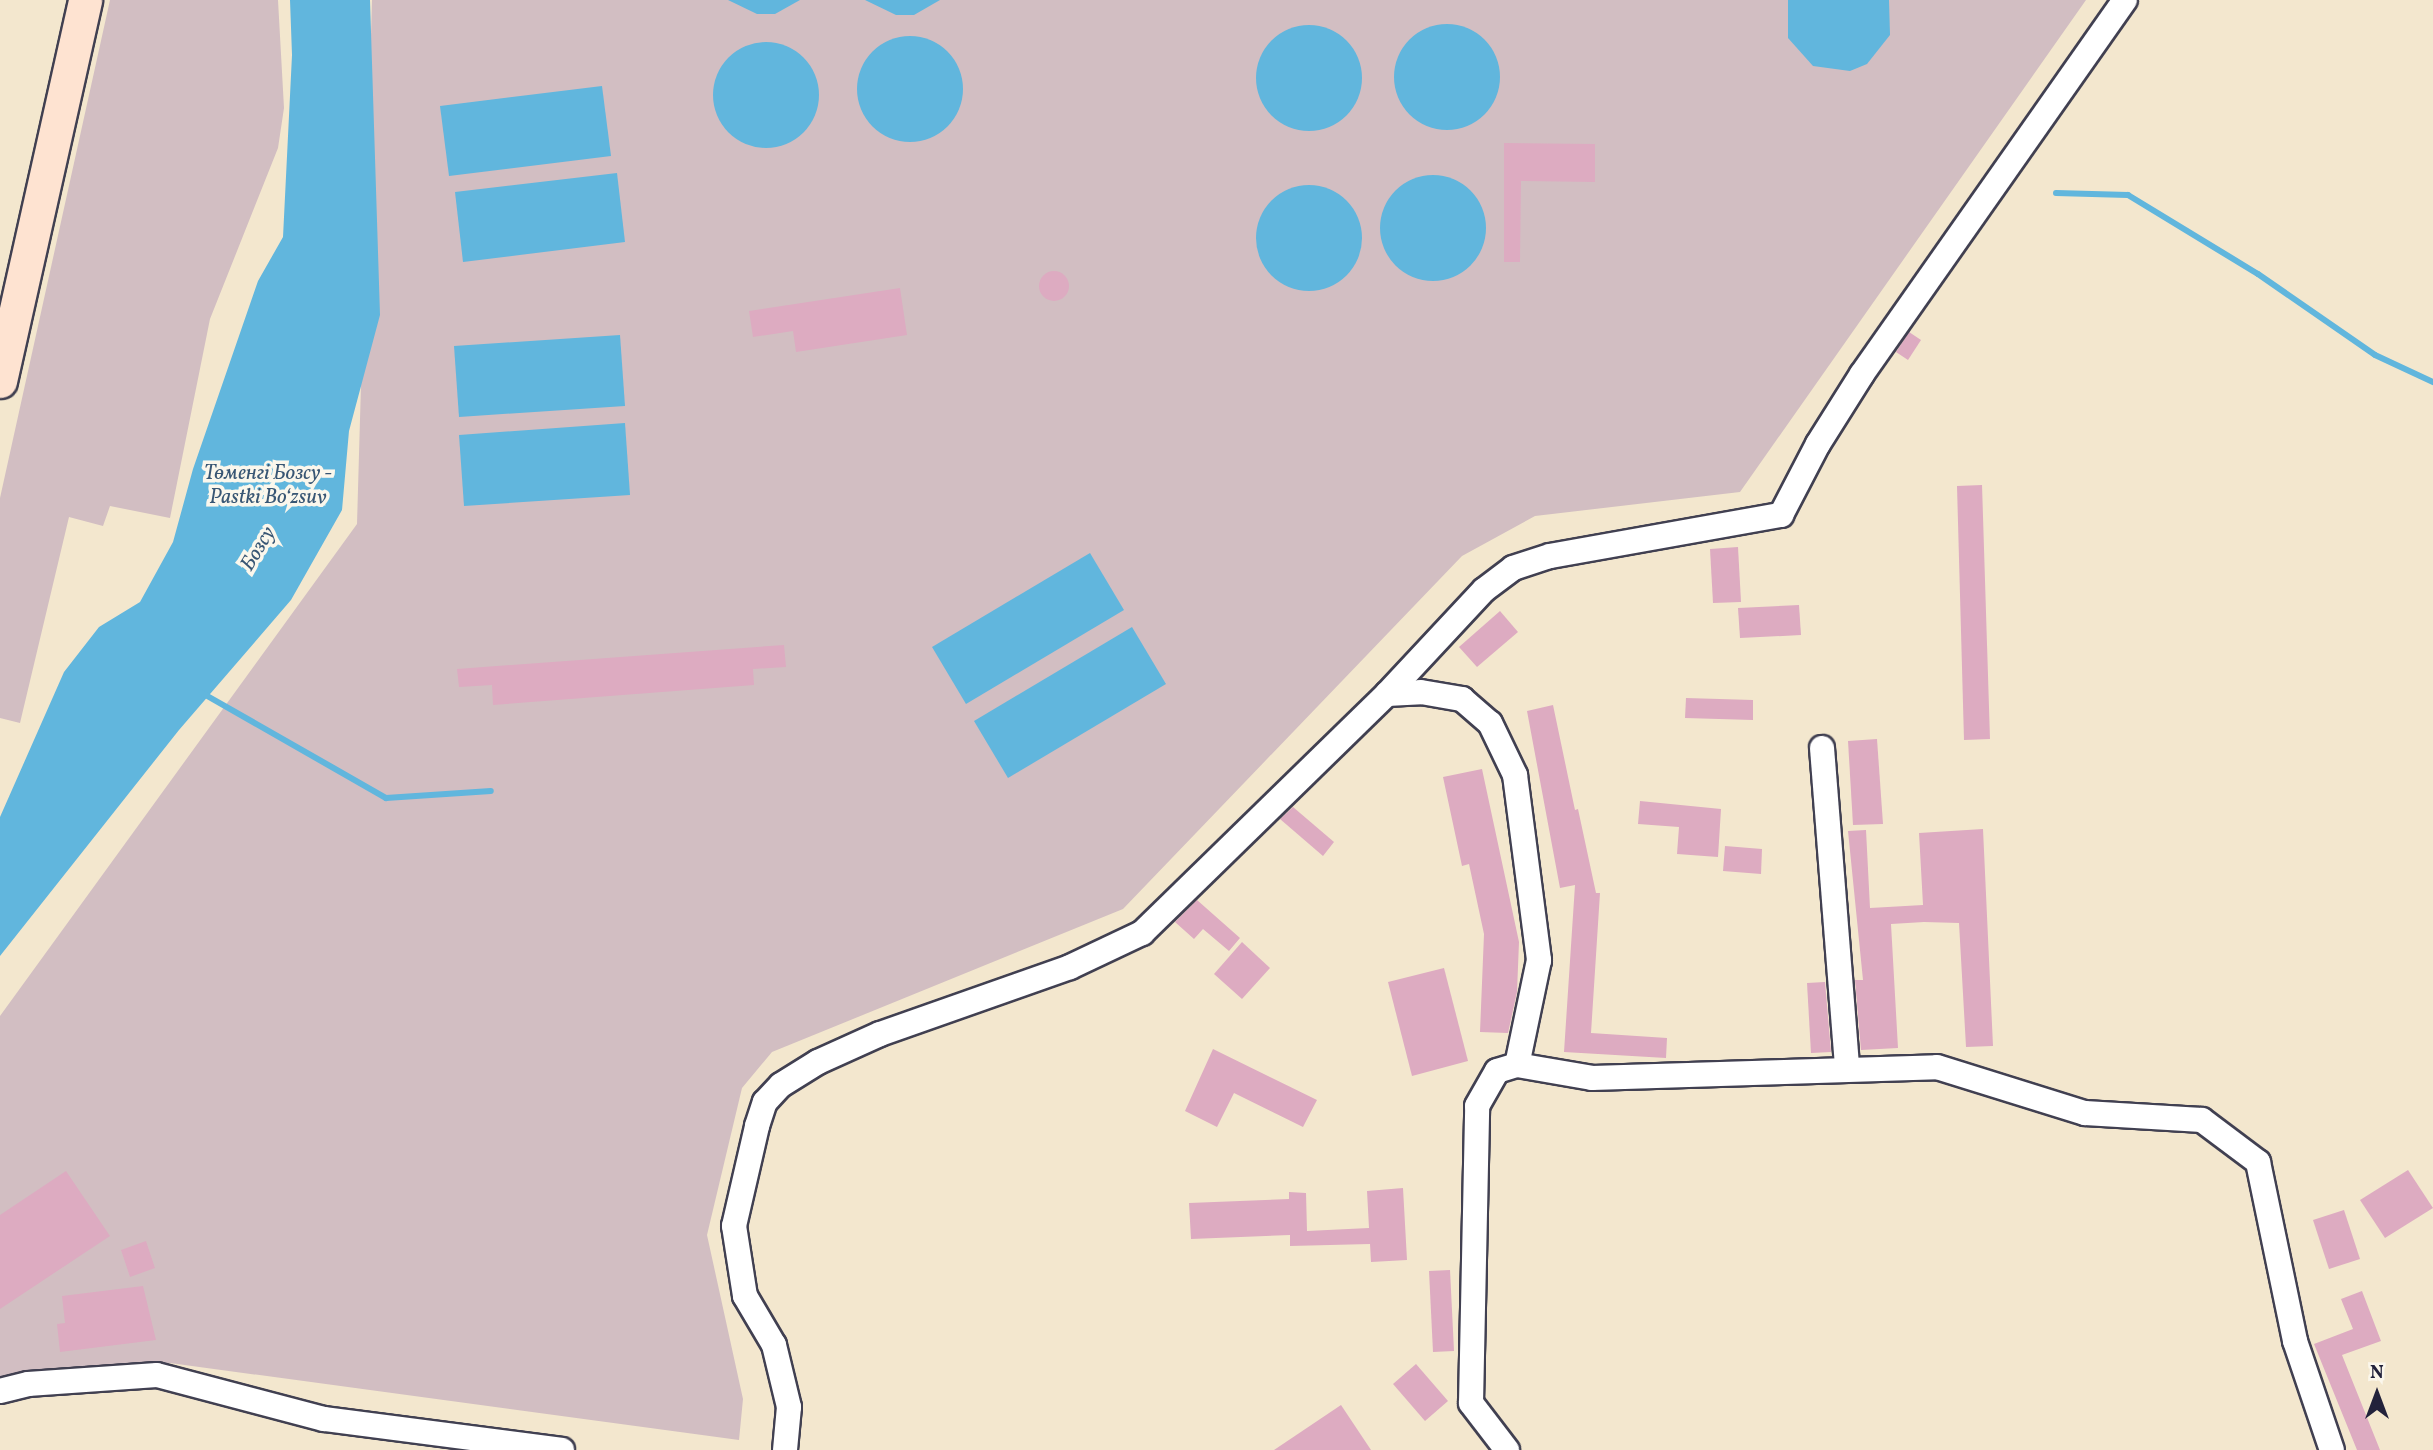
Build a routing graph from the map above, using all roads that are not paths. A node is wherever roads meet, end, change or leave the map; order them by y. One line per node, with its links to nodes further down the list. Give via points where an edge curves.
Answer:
1 (85, 0): 3 (main road)
2 (2125, 0): 4 (street, via 1862,374 1781,515 1528,561 1484,590)
3 (0, 382)
4 (1387, 694): 6 (street, via 1421,692 1462,699 1490,723 1515,775 1539,960); 10 (street, via 1142,933 1070,967 880,1034 818,1062 781,1085 765,1102 734,1226 745,1296 774,1345 789,1407)
5 (1822, 748): 7 (street)
6 (1517, 1065): 7 (street, via 1592,1077); 11 (street, via 1497,1072 1477,1105 1471,1403)
7 (1847, 1067): 12 (street, via 1937,1067 2085,1113 2202,1120 2258,1162 2295,1341)
8 (0, 1391): 9 (street, via 28,1384 157,1375 324,1419)
9 (562, 1450)
10 (785, 1450)
11 (1507, 1450)
12 (2332, 1450)

